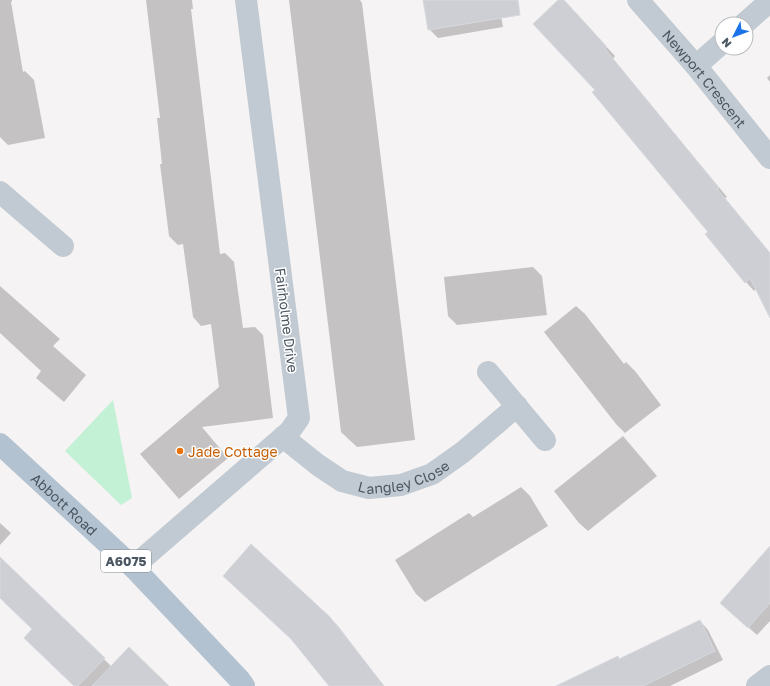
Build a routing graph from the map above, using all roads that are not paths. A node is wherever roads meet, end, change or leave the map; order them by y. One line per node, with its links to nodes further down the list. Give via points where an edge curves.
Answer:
1 (246, 0): 12 (street, Fairholme Drive, via 299,418)
2 (638, 0): 6 (street, Newport Crescent)
3 (770, 1): 4 (street)
4 (753, 16)
5 (714, 50): 6 (street)
6 (696, 66): 7 (street, Newport Crescent)
7 (770, 158)
8 (0, 192): 9 (street)
9 (63, 246)
10 (488, 372): 11 (street)
11 (517, 406): 12 (street, Langley Close, via 463,452 432,474 401,485 369,488 342,481 318,466); 13 (street)
12 (283, 437): 15 (street, Fairholme Drive)
13 (545, 440)
14 (0, 444): 15 (main road, Abbott Road / A6075)
15 (133, 567): 17 (main road, Abbott Road / A6075)
16 (770, 676): 18 (street)
17 (244, 686)
18 (757, 686)

